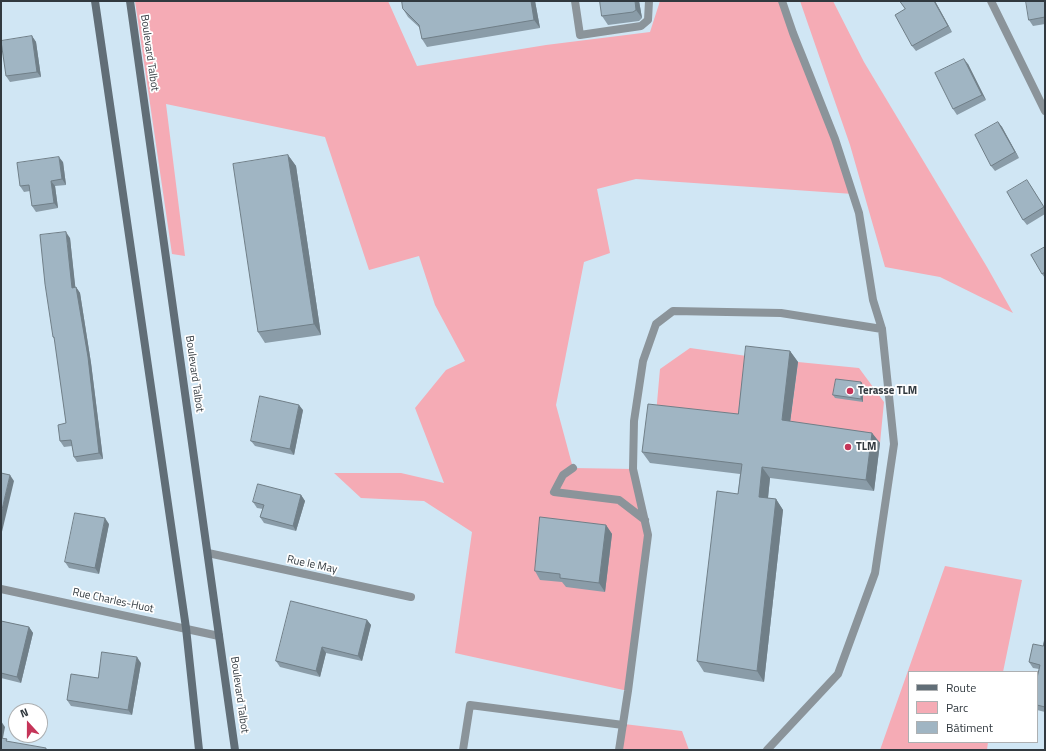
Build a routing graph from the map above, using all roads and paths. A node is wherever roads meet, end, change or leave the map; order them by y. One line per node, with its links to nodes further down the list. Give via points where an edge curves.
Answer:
1 (95, 1): 14 (main road)
2 (130, 1): 11 (main road, Boulevard Talbot)
3 (575, 1): 4 (street, via 580,35 641,26 648,20)
4 (649, 1)
5 (782, 1): 8 (street, via 835,139 859,213 873,300)
6 (991, 1): 7 (street)
7 (1045, 111)
8 (882, 329): 10 (street, via 773,313 673,311 656,324 643,361 634,421 633,469); 21 (street, via 894,444 875,573 838,674)
9 (573, 468): 10 (street, via 563,475 554,492 619,500)
10 (645, 520): 16 (street, via 648,535)
11 (208, 553): 13 (street, Rue le May); 15 (main road, Boulevard Talbot)
12 (1, 589): 14 (street, Rue Charles-Huot)
13 (411, 597)
14 (186, 628): 15 (street, Rue Charles-Huot); 17 (main road)
15 (220, 636): 18 (main road, Boulevard Talbot)
16 (623, 725): 19 (street, via 470,705); 20 (street)
17 (199, 750)
18 (235, 750)
19 (463, 750)
20 (619, 750)
21 (766, 750)

